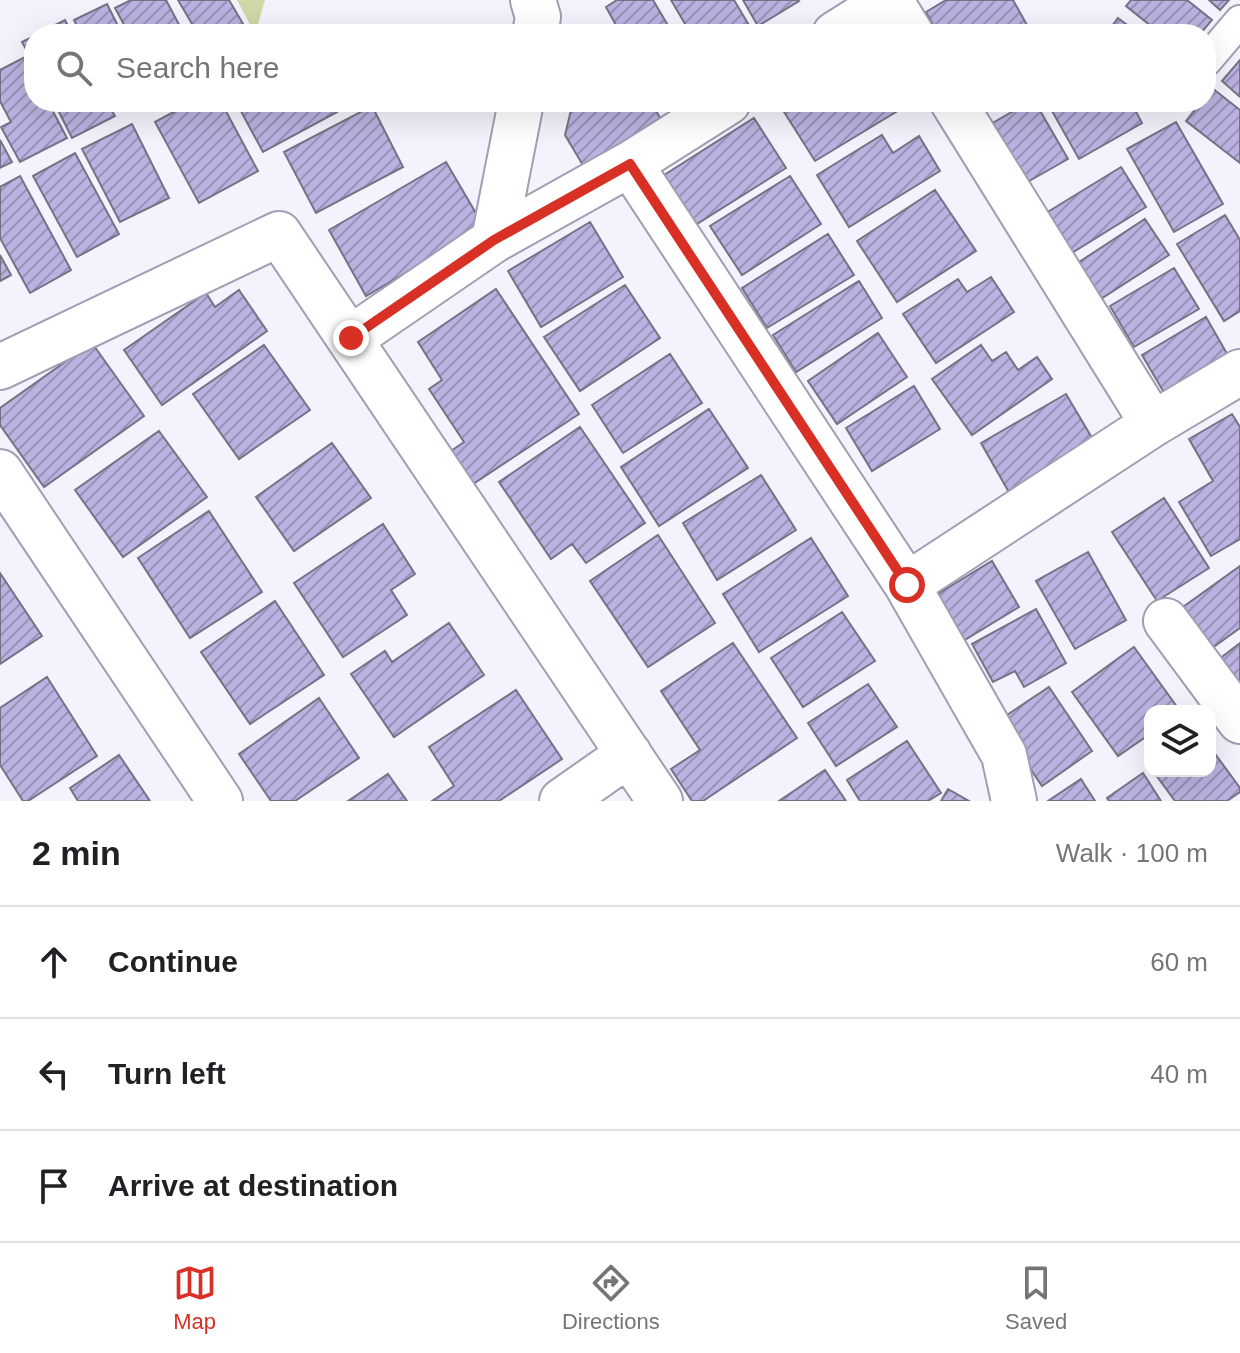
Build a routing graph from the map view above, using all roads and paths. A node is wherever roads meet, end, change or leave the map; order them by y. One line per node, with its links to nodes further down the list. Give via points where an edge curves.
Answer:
1 (533, 0): 4 (street)
2 (889, 0): 5 (street); 6 (street)
3 (1240, 21): 7 (lane)
4 (537, 24)
5 (851, 24)
6 (905, 24)
7 (1216, 49)
8 (519, 112): 12 (street)
9 (712, 112): 11 (street)
10 (959, 112): 16 (street)
11 (630, 164): 12 (street); 18 (street)
12 (494, 240): 13 (street)
13 (351, 338): 14 (street, via 279,234); 21 (street)
14 (0, 367)
15 (1240, 372): 16 (street)
16 (1153, 424): 18 (street)
17 (0, 472): 22 (street)
18 (907, 585): 25 (street, via 1004,755)
19 (1166, 621): 20 (street)
20 (1240, 721)
21 (629, 754): 23 (street); 24 (street)
22 (220, 801)
23 (562, 801)
24 (660, 801)
25 (1014, 801)

